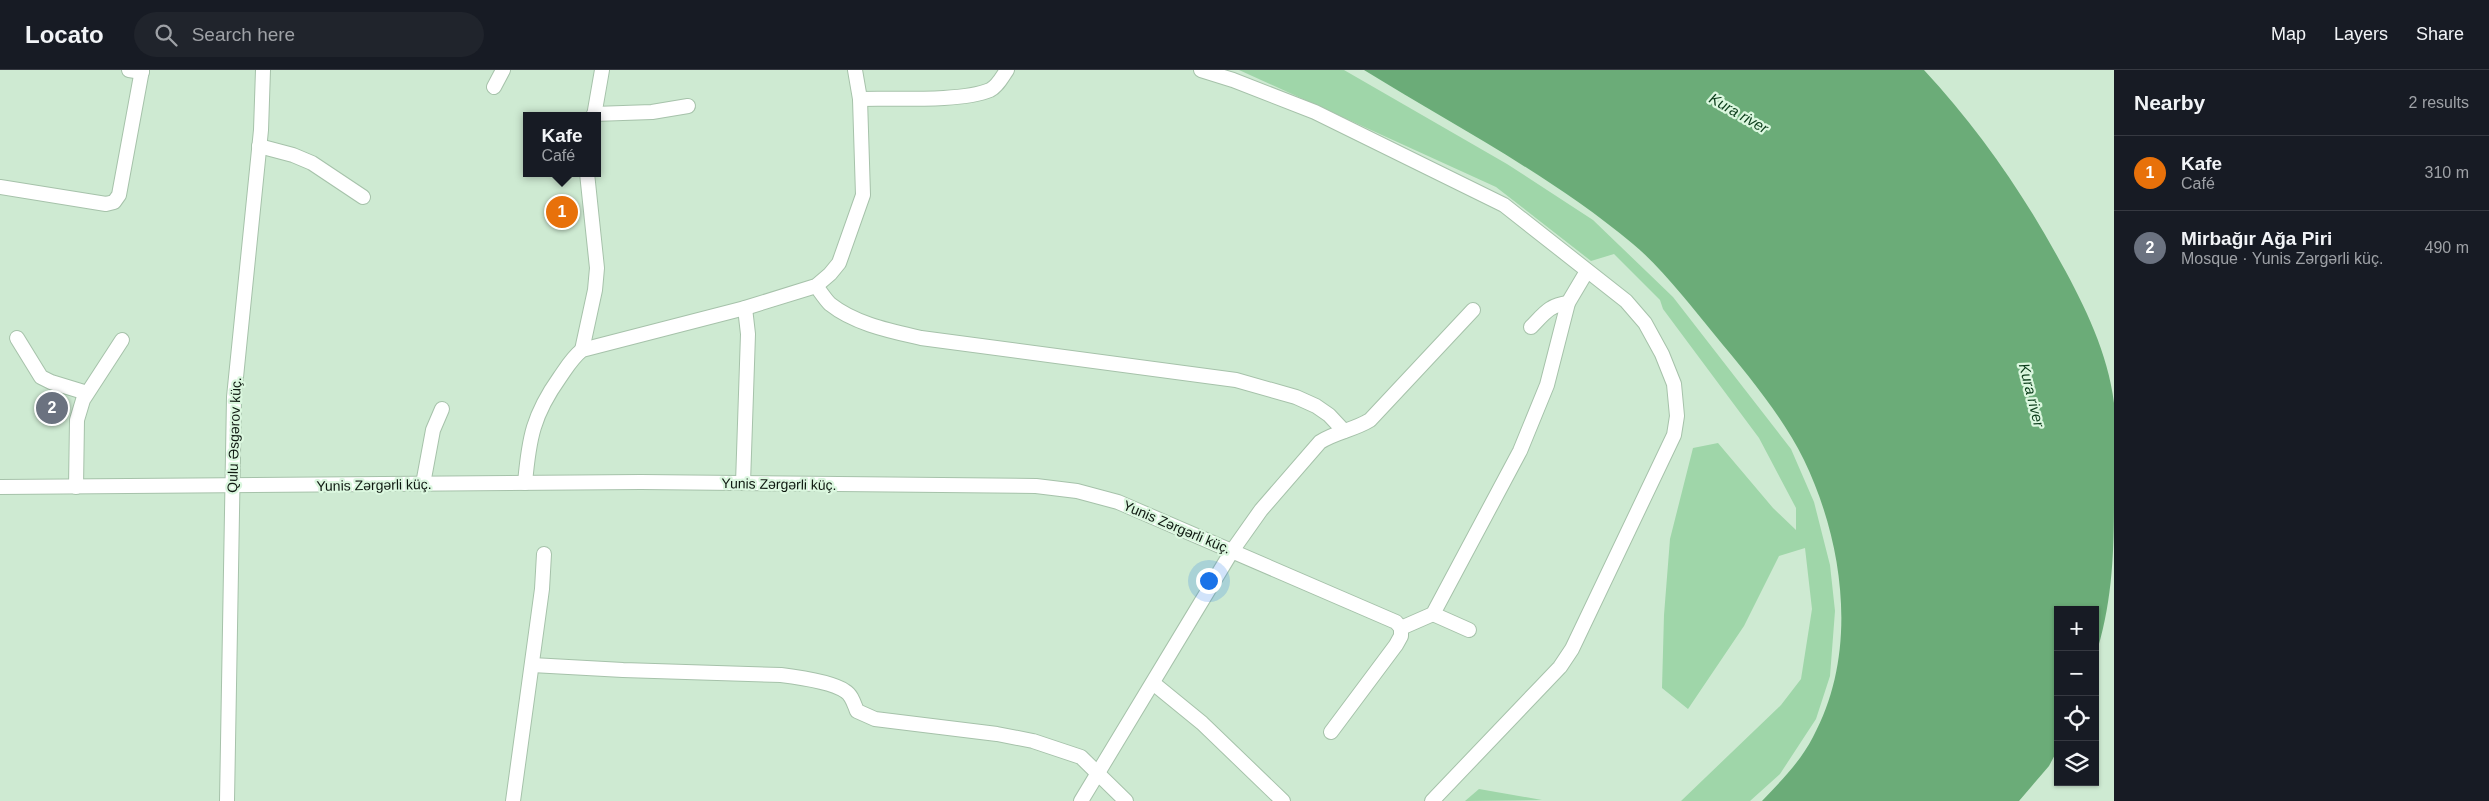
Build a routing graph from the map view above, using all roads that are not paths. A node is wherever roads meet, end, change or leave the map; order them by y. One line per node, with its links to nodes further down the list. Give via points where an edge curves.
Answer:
1 (262, 70): 13 (street, Qulu Əsgərov küç.)
2 (503, 70): 8 (street)
3 (602, 70): 11 (street)
4 (854, 70): 9 (street)
5 (1007, 70): 9 (street, via 995,86 980,92 934,98)
6 (1201, 70): 17 (street, via 1315,112 1493,198)
7 (138, 71): 15 (street, via 119,195 114,202 106,204)
8 (494, 87)
9 (860, 99): 18 (street, via 863,194 839,263)
10 (688, 106): 12 (street)
11 (595, 112)
12 (601, 115)
13 (259, 146): 16 (street, via 312,163); 32 (street, Qulu Əsgərov küç., via 234,397)
14 (587, 177): 25 (street, via 597,268)
15 (0, 187)
16 (363, 198)
17 (1587, 271): 19 (street); 49 (street, via 1626,301 1645,323 1662,354 1674,384 1677,416 1674,434 1572,648 1544,683)
18 (816, 286): 20 (street); 28 (street, via 829,303 846,314 885,330 921,338 1236,380 1316,406)
19 (1568, 303): 22 (street, via 1555,304); 37 (street, via 1547,385 1527,435)
20 (745, 308): 25 (street); 30 (street, via 748,334)
21 (1473, 310): 28 (street, via 1370,420)
22 (1531, 327)
23 (17, 338): 26 (street, via 41,377)
24 (122, 340): 26 (street)
25 (582, 350): 29 (street, via 547,396 536,418 529,439)
26 (87, 393): 34 (street, via 78,420)
27 (442, 409): 31 (street, via 433,430)
28 (1344, 431): 35 (street, via 1320,442)
29 (524, 483): 30 (street, Yunis Zərgərli küç.); 31 (street, Yunis Zərgərli küç.)
30 (742, 483): 35 (street, Yunis Zərgərli küç., via 1036,486 1077,491 1118,502)
31 (423, 484): 32 (street, Yunis Zərgərli küç.)
32 (232, 486): 34 (street, Yunis Zərgərli küç.); 44 (street, Qulu Əsgərov küç.)
33 (0, 487): 34 (street, Yunis Zərgərli küç.)
34 (76, 487)
35 (1232, 551): 38 (street, Yunis Zərgərli küç., via 1380,614); 41 (street)
36 (544, 554): 40 (street)
37 (1433, 614): 38 (street); 39 (street)
38 (1401, 628): 42 (street, via 1396,645)
39 (1469, 630)
40 (532, 665): 43 (street, via 781,675 806,679 844,690 857,711 876,719 1033,741 1081,757); 45 (street)
41 (1153, 683): 43 (street); 48 (street, via 1202,723)
42 (1331, 732)
43 (1098, 774): 46 (street); 47 (street)
44 (227, 801)
45 (513, 801)
46 (1081, 801)
47 (1126, 801)
48 (1283, 801)
49 (1432, 801)

